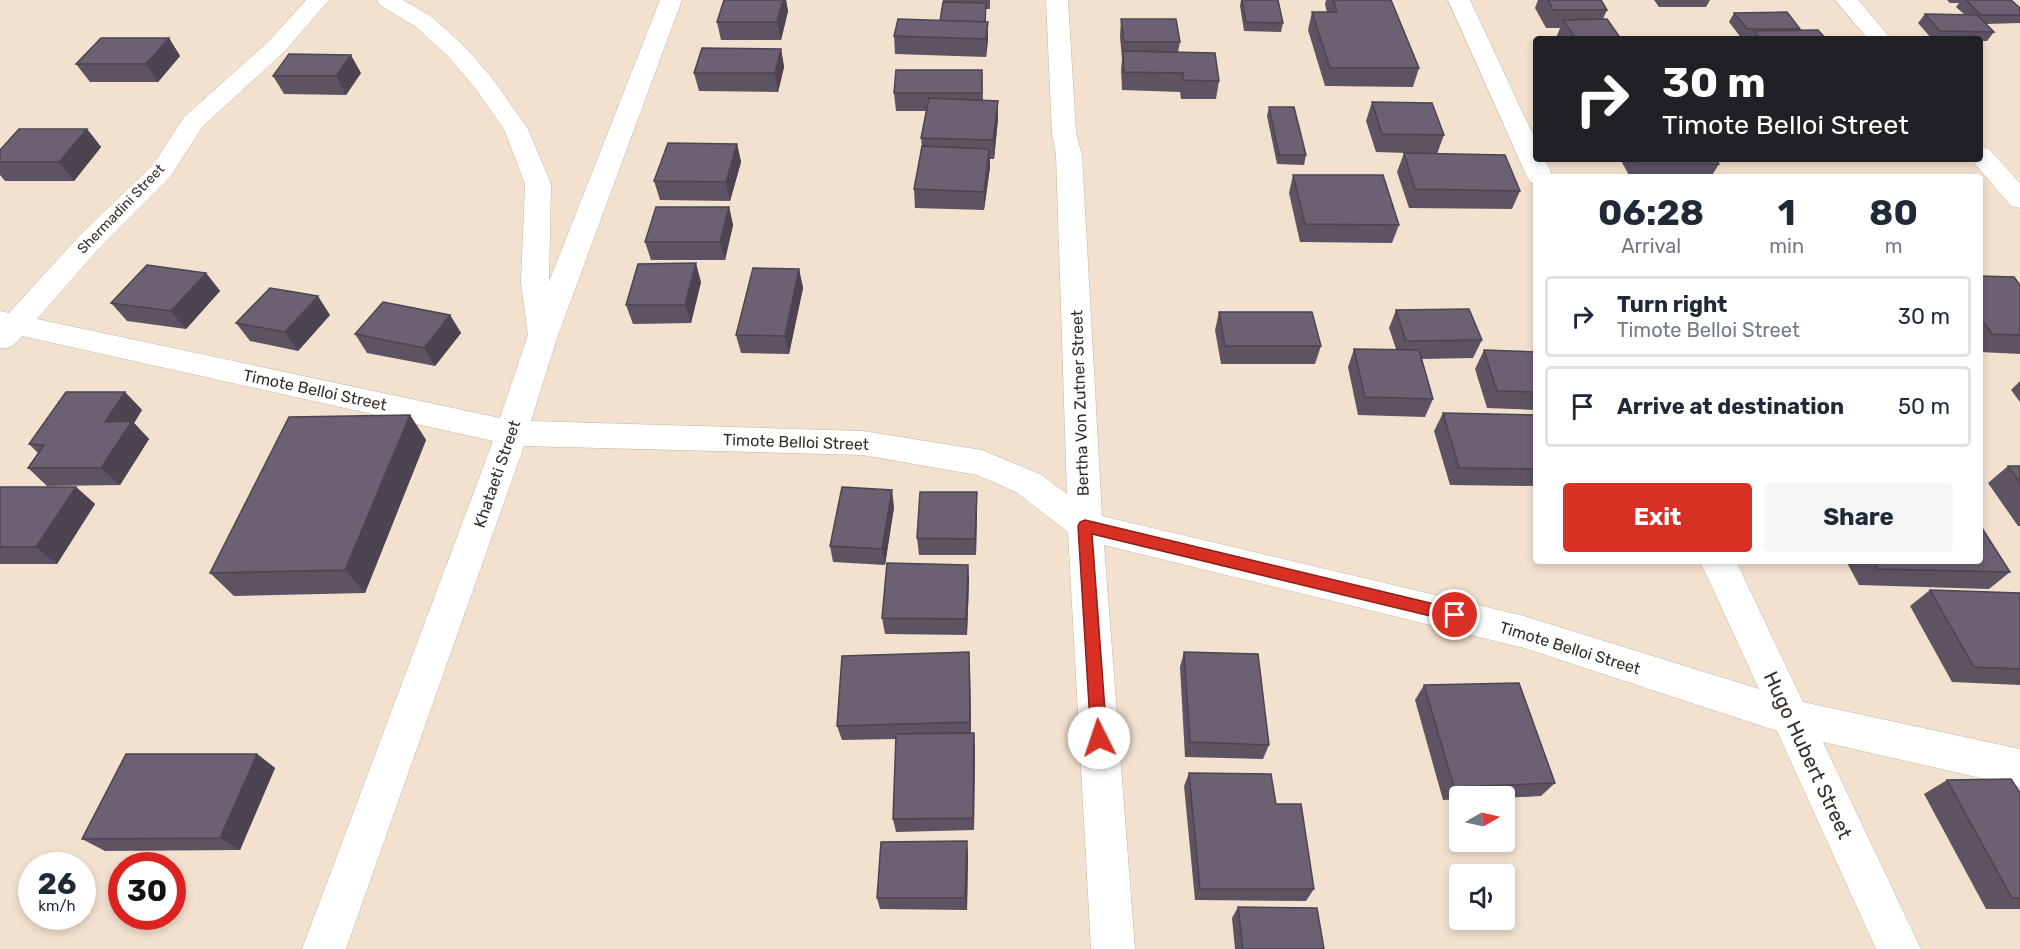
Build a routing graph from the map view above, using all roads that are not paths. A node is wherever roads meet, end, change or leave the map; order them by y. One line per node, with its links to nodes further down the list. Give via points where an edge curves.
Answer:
1 (318, 0): 11 (street, Shermadini Street, via 276,48 193,122 162,170)
2 (388, 0): 12 (street, via 424,22 456,51 516,129 538,184 535,282)
3 (671, 0): 12 (street, Khataeti Street)
4 (1057, 0): 14 (street, Bertha Von Zutner Street, via 1064,133 1069,155)
5 (1459, 0): 9 (street)
6 (1846, 0): 7 (street)
7 (1877, 36)
8 (1983, 157): 10 (street)
9 (1533, 162)
10 (2020, 200)
11 (5, 329): 13 (street, Timote Belloi Street)
12 (542, 338): 13 (street, Khataeti Street)
13 (511, 433): 14 (street, Timote Belloi Street, via 863,443 982,463 1028,483); 18 (street, Khataeti Street)
14 (1085, 526): 16 (street, Timote Belloi Street, via 1524,632); 19 (street, Bertha Von Zutner Street)
15 (1719, 564): 16 (street, Hugo Hubert Street)
16 (1790, 717): 17 (street, Timote Belloi Street); 20 (street, Hugo Hubert Street)
17 (2020, 768)
18 (324, 949)
19 (1113, 949)
20 (1899, 949)

